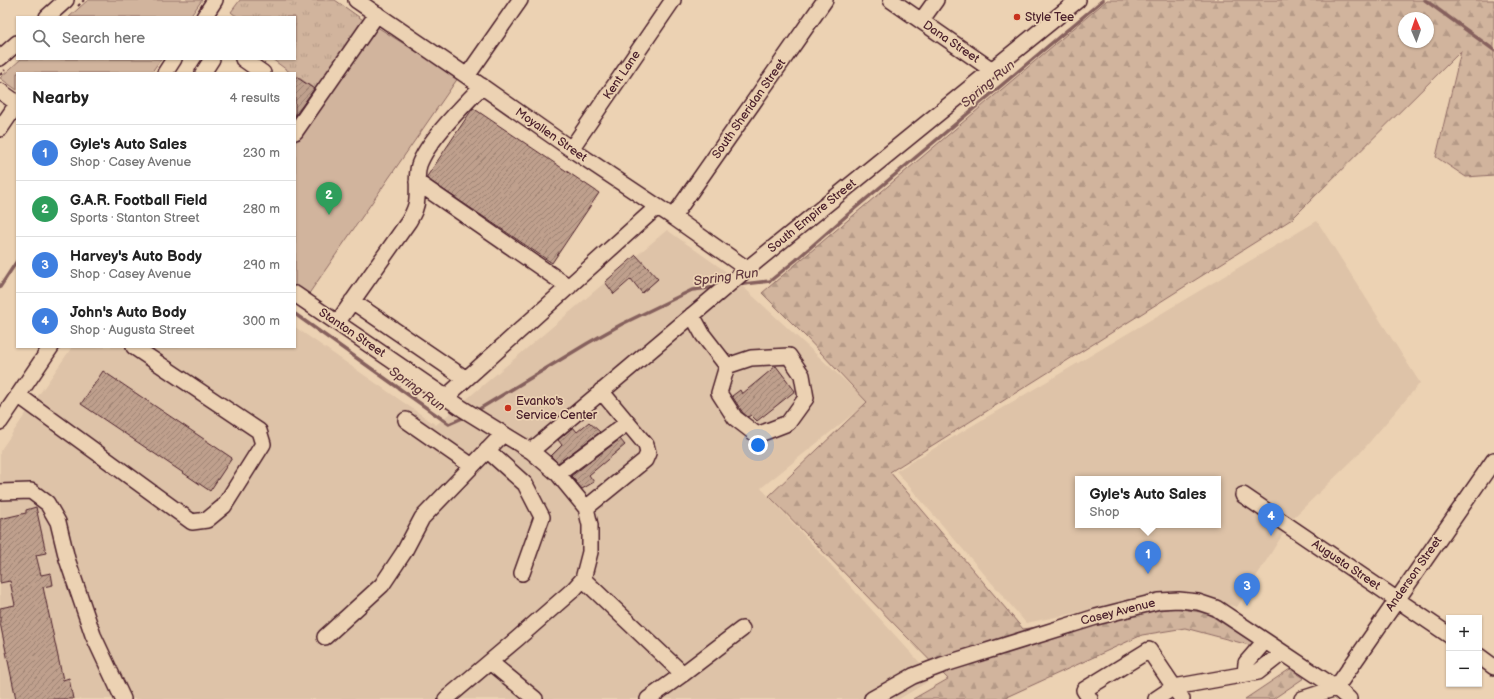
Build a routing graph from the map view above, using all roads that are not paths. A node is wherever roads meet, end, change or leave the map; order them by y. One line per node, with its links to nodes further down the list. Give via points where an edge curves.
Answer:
1 (66, 0): 11 (street)
2 (215, 0): 12 (street)
3 (520, 0): 23 (street)
4 (673, 0): 30 (street, Kent Lane)
5 (825, 0): 33 (street, South Sheridan Street)
6 (891, 0): 13 (street, Dana Street)
7 (936, 0): 13 (street)
8 (1078, 0): 19 (street, South Empire Street)
9 (361, 2): 10 (street, Moyallen Street)
10 (377, 14): 23 (street, Moyallen Street); 29 (street)
11 (48, 16)
12 (205, 16)
13 (921, 22): 19 (street, Dana Street)
14 (16, 44): 15 (street)
15 (0, 58)
16 (173, 60): 20 (street)
17 (211, 60): 21 (street)
18 (244, 65): 22 (street)
19 (992, 70): 34 (street, South Empire Street)
20 (166, 72)
21 (203, 72)
22 (261, 72)
23 (467, 76): 24 (street, Moyallen Street)
24 (482, 86): 30 (street, Moyallen Street); 31 (street, via 427,147 419,165)
25 (0, 91): 26 (street)
26 (16, 102)
27 (16, 105): 28 (street)
28 (0, 129)
29 (296, 131)
30 (571, 149): 32 (street, Moyallen Street)
31 (417, 182): 35 (street); 37 (street, via 418,199 415,211)
32 (658, 207): 33 (street, Moyallen Street); 35 (street)
33 (673, 217): 34 (street, Moyallen Street)
34 (747, 270): 38 (street, South Empire Street)
35 (569, 287): 43 (street)
36 (296, 295): 39 (street, Stanton Street)
37 (352, 301): 39 (street); 43 (street)
38 (692, 315): 42 (street); 44 (street, South Empire Street)
39 (337, 323): 46 (street, Stanton Street)
40 (50, 348): 45 (street)
41 (135, 348): 45 (street, via 259,431 263,444 224,506 207,520 192,522)
42 (727, 366): 42 (street, via 751,358 789,356 802,375 806,398 788,423 757,435 734,418 718,393)
43 (466, 379): 46 (street)
44 (601, 391): 49 (street); 52 (street, South Empire Street)
45 (18, 395): 48 (street)
46 (446, 397): 50 (street, Stanton Street)
47 (406, 420): 54 (street)
48 (0, 422)
49 (627, 423): 55 (street); 58 (street, via 646,445 648,453 645,460)
50 (503, 434): 51 (street); 52 (street, Stanton Street)
51 (487, 450): 54 (street); 59 (street, via 525,484 542,517)
52 (531, 451): 55 (street, Stanton Street)
53 (1494, 460): 61 (street, Anderson Street)
54 (472, 466): 64 (street, via 422,518 382,585)
55 (558, 474): 58 (street, Stanton Street)
56 (0, 492): 74 (street, via 31,492 47,503 58,522 67,559 93,635)
57 (1243, 495): 61 (street, Augusta Street)
58 (586, 508): 60 (street, via 590,525 590,552)
59 (522, 573)
60 (583, 579): 68 (street, via 574,590); 70 (street)
61 (1396, 599): 63 (street, Augusta Street); 72 (street, Anderson Street)
62 (742, 629): 70 (street)
63 (1446, 633)
64 (325, 637)
65 (1265, 641): 66 (street, Casey Avenue); 71 (street, via 1246,663); 78 (street, Casey Avenue, via 1216,608 1198,602 1159,601 1096,617 942,665 913,676)
66 (1282, 653): 71 (street, via 1258,672); 72 (street, Casey Avenue)
67 (1482, 658): 69 (street)
68 (490, 662): 75 (street); 76 (street)
69 (1494, 667)
70 (683, 674): 77 (street)
71 (1245, 674): 73 (street)
72 (1336, 688): 81 (street); 82 (street, Casey Avenue)
73 (1178, 693): 79 (street, via 1149,650 1084,690); 80 (street)
74 (123, 699)
75 (446, 699)
76 (535, 699)
77 (648, 699)
78 (872, 699)
79 (1090, 699)
80 (1156, 699)
81 (1302, 699)
82 (1349, 699)

